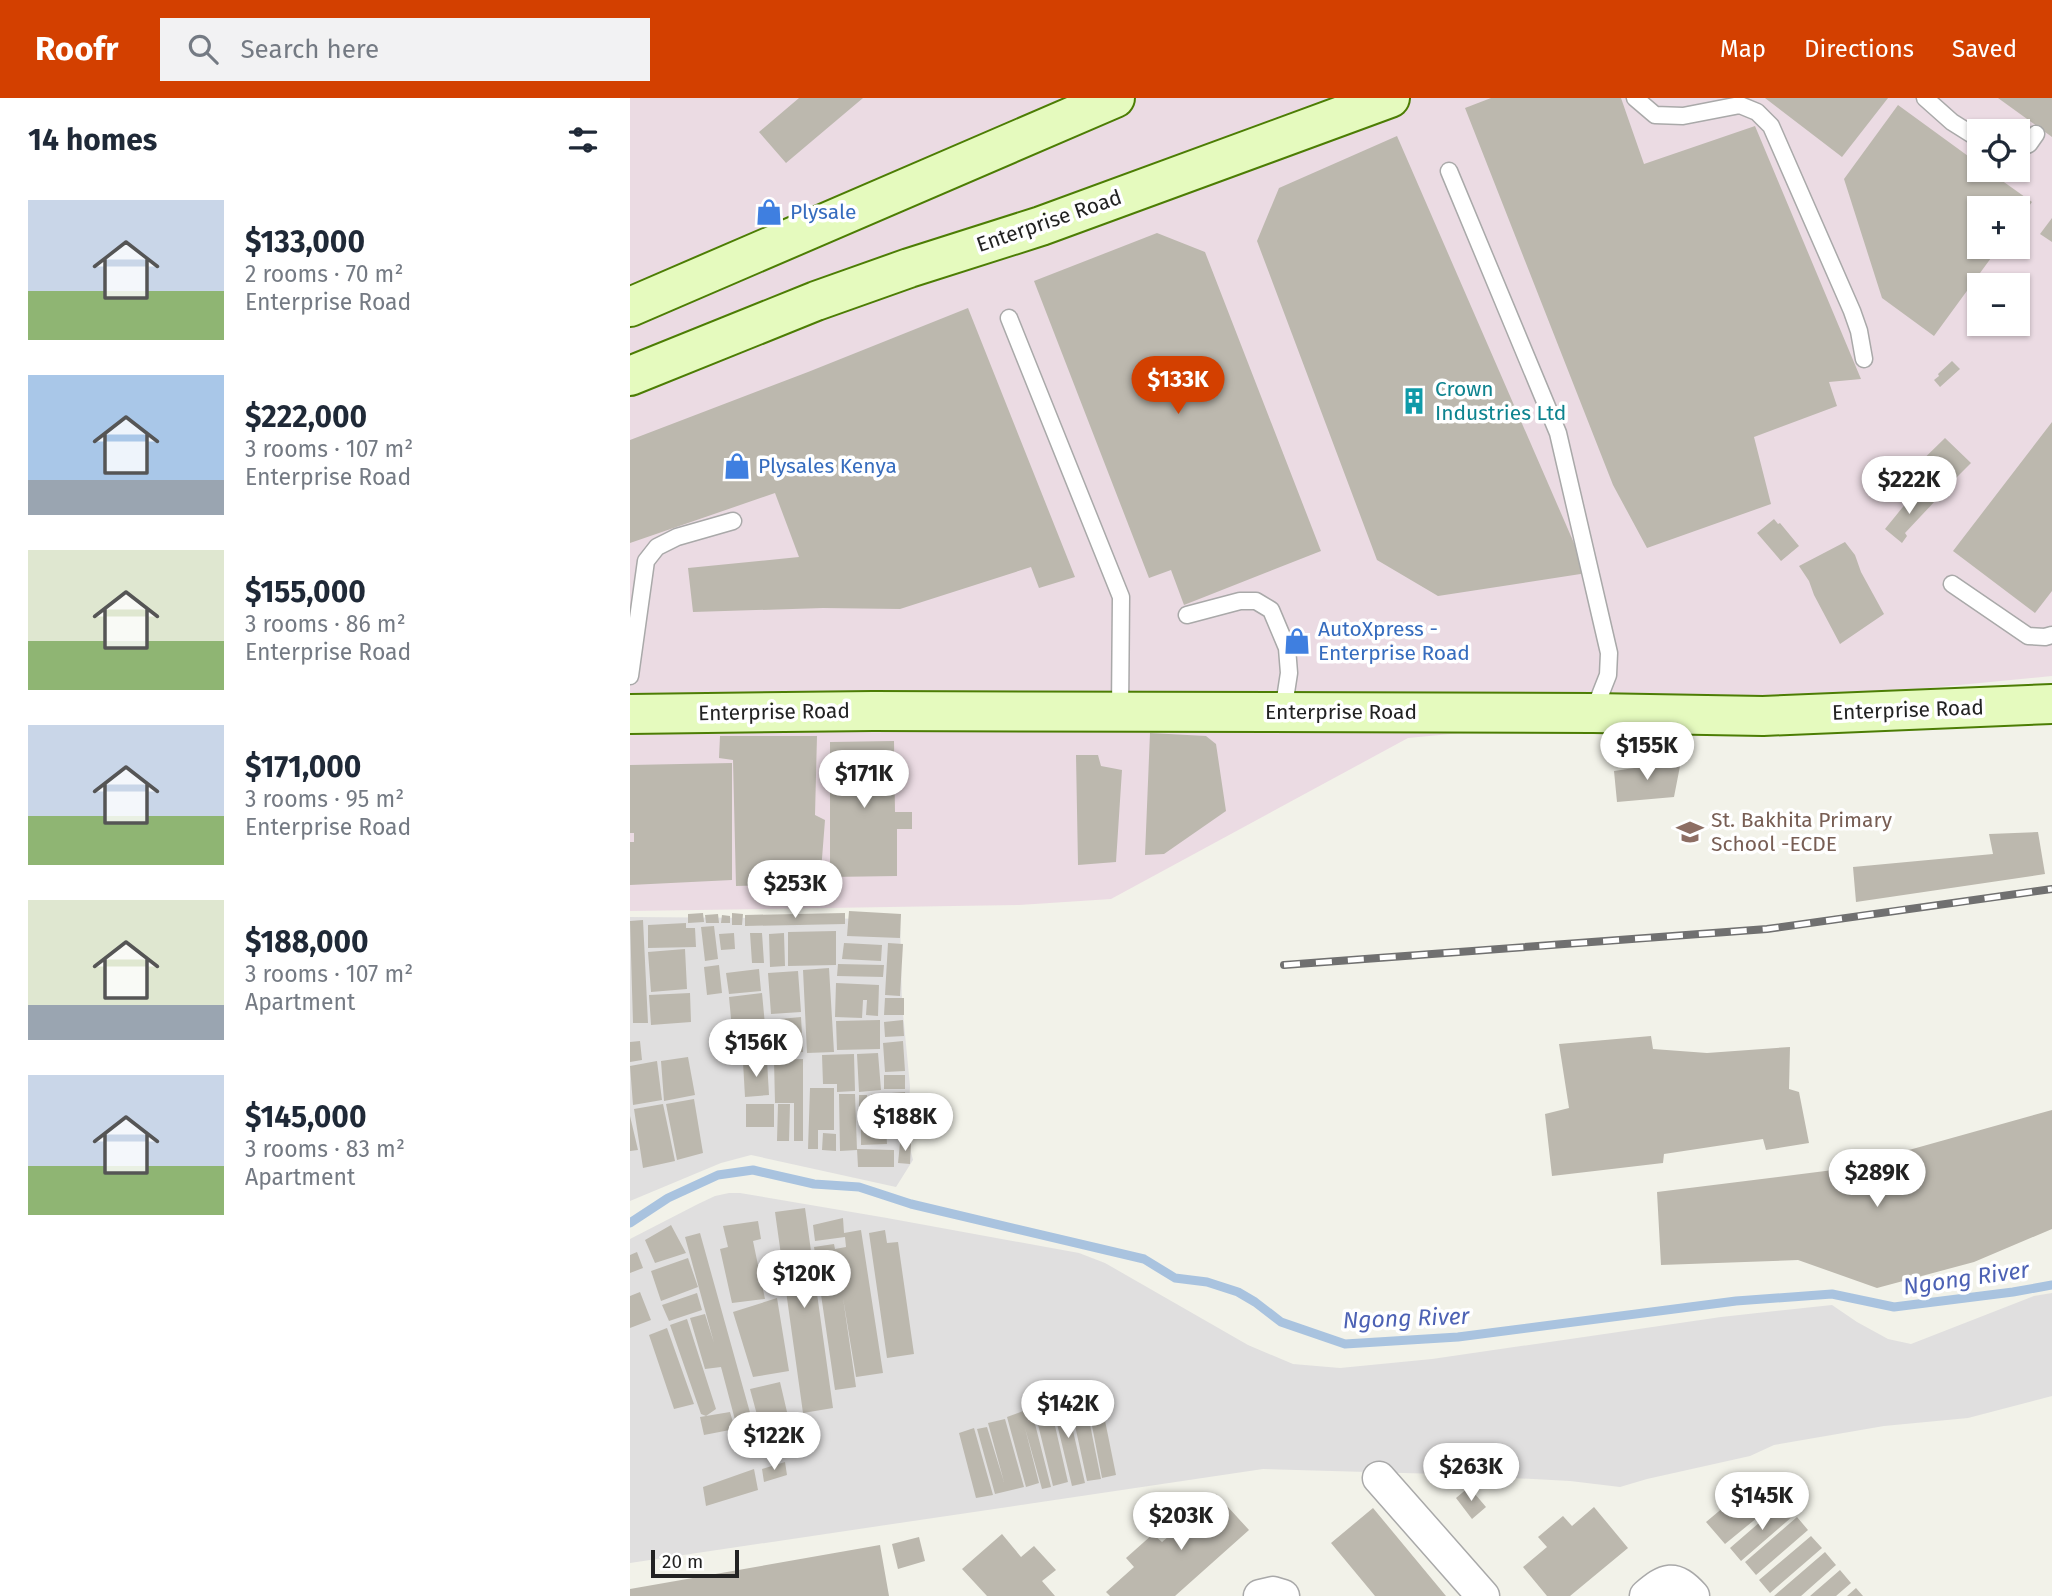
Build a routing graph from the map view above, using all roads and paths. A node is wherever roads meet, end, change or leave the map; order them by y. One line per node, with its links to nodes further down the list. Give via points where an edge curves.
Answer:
1 (1115, 98): 11 (main road)
2 (1308, 98): 9 (main road)
3 (1390, 98): 9 (main road, Enterprise Road)
4 (1635, 98): 13 (lane, via 1654,115 1683,116 1740,105 1771,125 1852,311)
5 (1925, 98): 6 (lane)
6 (1967, 131)
7 (2036, 134): 8 (lane)
8 (2030, 143)
9 (1245, 150): 14 (main road, Enterprise Road, via 1041,226 826,297)
10 (1449, 171): 23 (lane, via 1559,433 1609,653 1608,675)
11 (630, 307)
12 (1009, 318): 21 (lane, via 1121,597)
13 (1864, 359)
14 (630, 376)
15 (733, 520): 19 (lane, via 677,537 657,547 646,562)
16 (1952, 584): 18 (lane, via 2028,636)
17 (1187, 615): 22 (lane, via 1240,601 1256,601 1271,610 1287,648 1289,673)
18 (2052, 635)
19 (630, 676)
20 (2052, 704): 23 (main road, Enterprise Road, via 1763,716)
21 (1120, 711): 22 (main road, Enterprise Road); 24 (main road, Enterprise Road)
22 (1283, 712): 23 (main road, Enterprise Road)
23 (1593, 713)
24 (630, 714)
25 (1380, 1478): 28 (street)
26 (1260, 1596): 27 (street)
27 (1283, 1596)
28 (1483, 1596)
29 (1646, 1596): 30 (street, via 1671,1581)
30 (1693, 1596)

